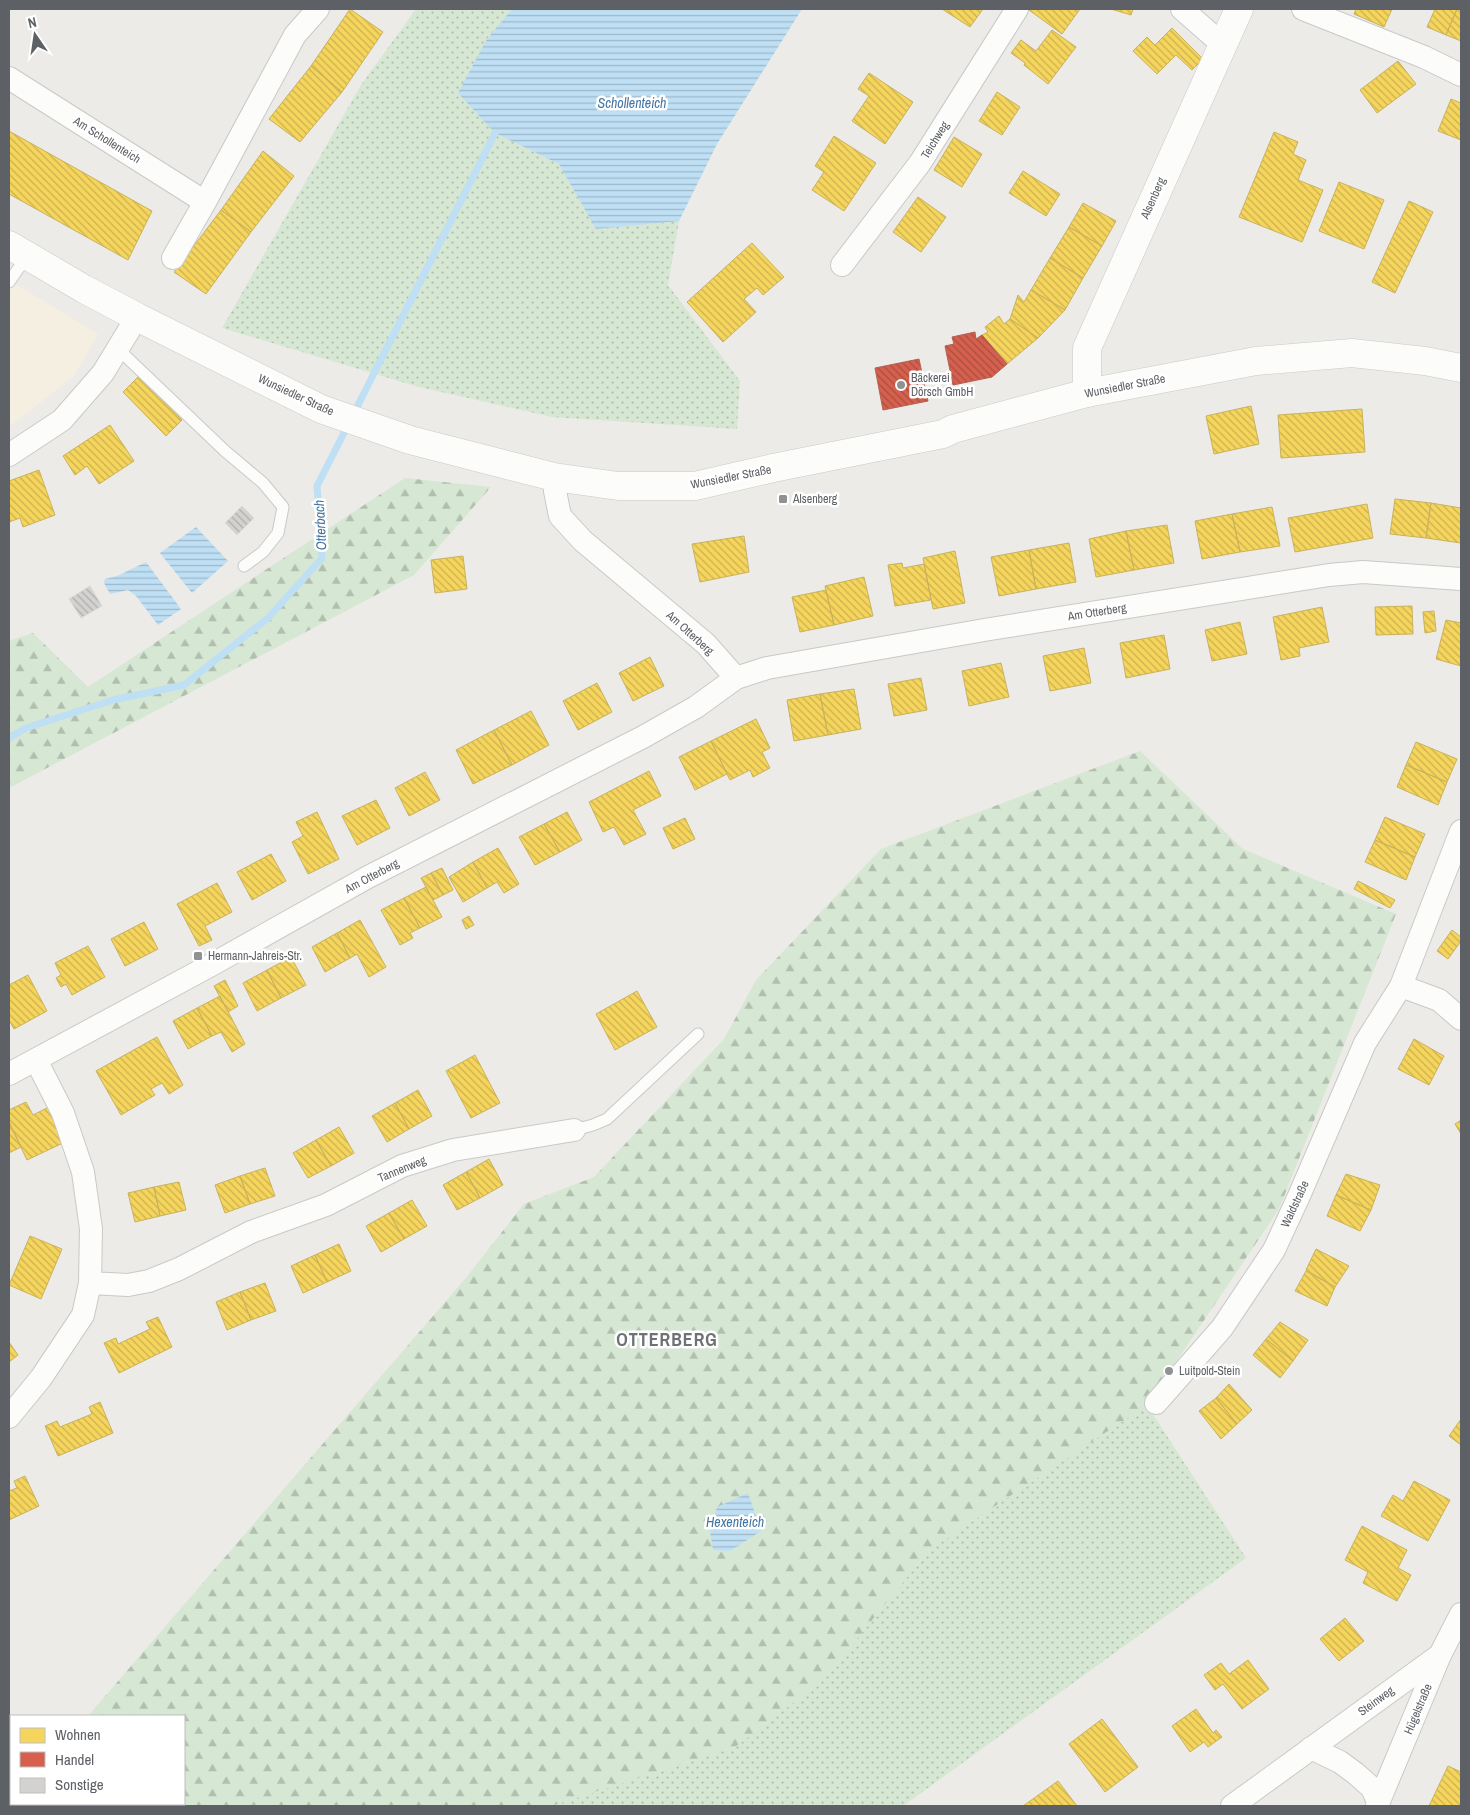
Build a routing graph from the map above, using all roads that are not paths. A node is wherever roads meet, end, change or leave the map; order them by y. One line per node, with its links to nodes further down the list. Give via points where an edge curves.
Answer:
1 (318, 9): 9 (street, via 295,35)
2 (1017, 9): 12 (street, Teichweg, via 920,163)
3 (1182, 9): 6 (street)
4 (1239, 9): 6 (main road, Alsenberg)
5 (1303, 9): 7 (street)
6 (1223, 45): 17 (main road, Alsenberg, via 1087,348)
7 (1461, 75)
8 (9, 78): 9 (street, Am Schollenteich)
9 (205, 202): 11 (street)
10 (18, 250): 13 (lane); 14 (main road, Wunsiedler Straße)
11 (173, 258)
12 (842, 265)
13 (9, 282)
14 (137, 317): 15 (street); 19 (main road, Wunsiedler Straße, via 321,409 410,440)
15 (118, 349): 18 (street, via 103,373 62,420); 20 (lane, via 263,483 282,507 278,533 263,552)
16 (1461, 368): 17 (main road, Wunsiedler Straße, via 1352,353 1256,361)
17 (1087, 393): 19 (main road, Wunsiedler Straße, via 943,434 695,486 618,486)
18 (9, 455)
19 (554, 477): 22 (street, Am Otterberg, via 560,516 577,535 706,644)
20 (244, 566)
21 (1461, 579): 22 (street, Am Otterberg, via 1363,572 1329,575 990,629 767,668)
22 (736, 678): 27 (street, Am Otterberg, via 696,707 643,737 368,877)
23 (1461, 831): 24 (street, Waldstraße)
24 (1401, 986): 25 (street, via 1439,1000); 31 (street, Waldstraße, via 1365,1043 1274,1250 1222,1328)
25 (1461, 1019)
26 (698, 1034): 29 (lane, Tannenweg, via 607,1119)
27 (36, 1060): 28 (street, Am Otterberg); 30 (street, via 63,1113 83,1172 91,1229)
28 (9, 1074)
29 (574, 1130): 30 (street, Tannenweg, via 453,1150 402,1166 326,1204 251,1232 149,1281 128,1285)
30 (90, 1283): 32 (street, via 83,1315 42,1378)
31 (1156, 1404)
32 (9, 1417)
33 (1461, 1614): 34 (street, Hügelstraße)
34 (1440, 1655): 35 (street, Steinweg); 36 (street, Hügelstraße)
35 (1311, 1748): 36 (street, via 1355,1773 1372,1788); 37 (street, Steinweg)
36 (1377, 1804)
37 (1232, 1806)

